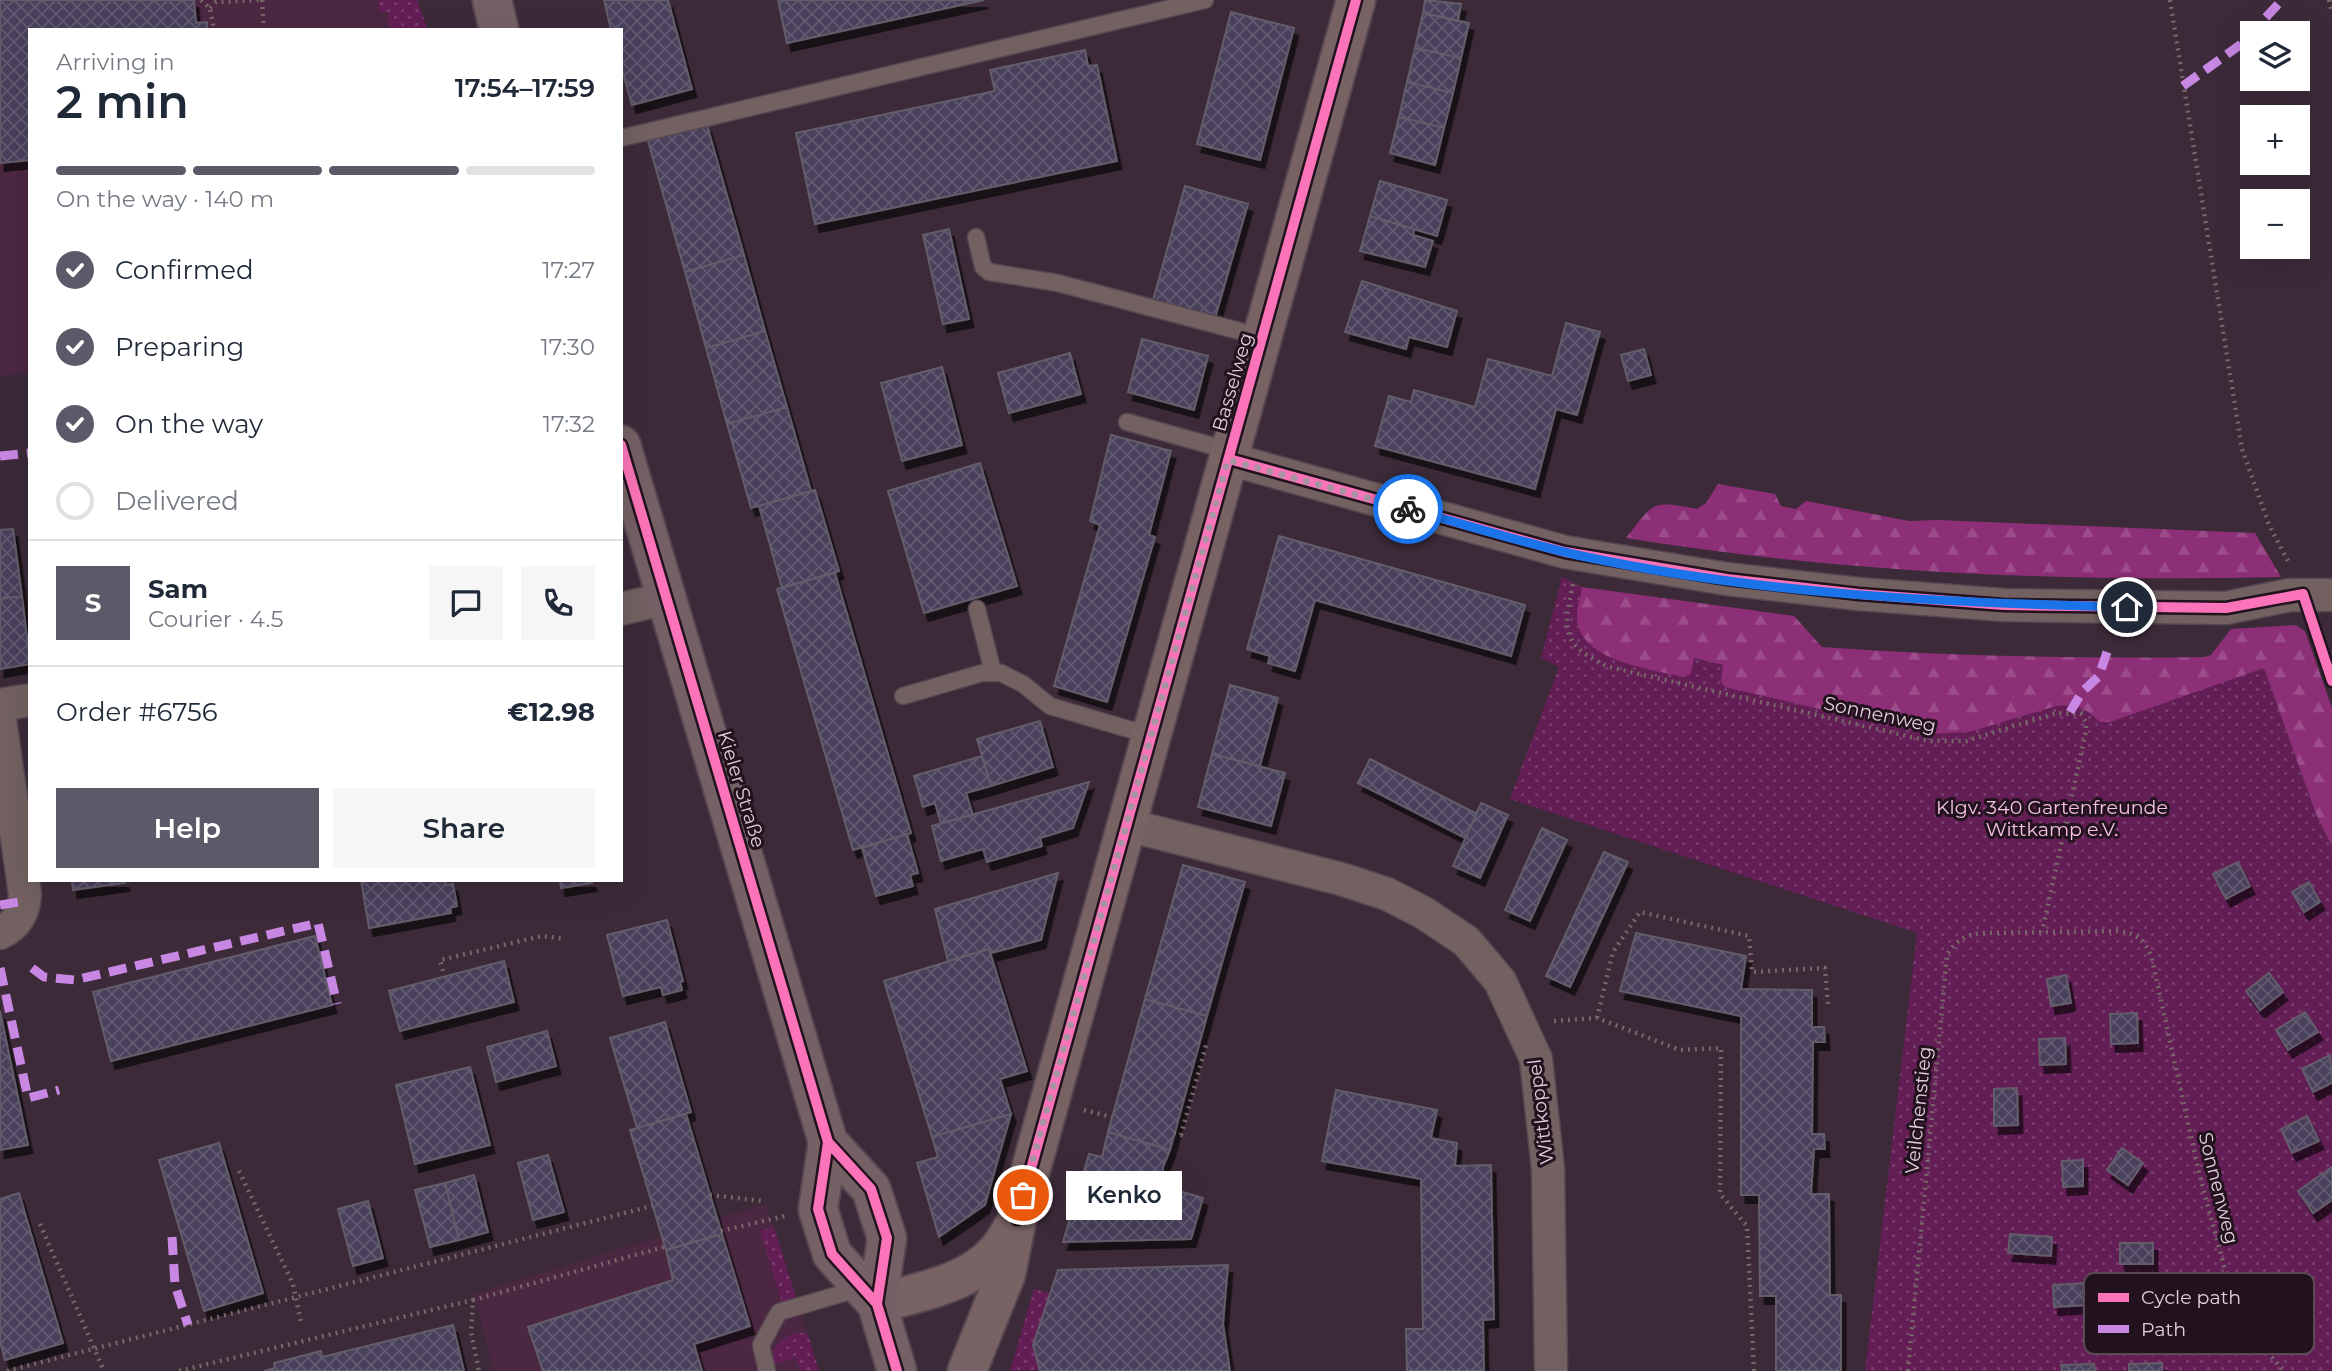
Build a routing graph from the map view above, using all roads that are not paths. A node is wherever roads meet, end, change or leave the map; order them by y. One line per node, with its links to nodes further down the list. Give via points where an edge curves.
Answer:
1 (492, 0): 4 (main road)
2 (1205, 0): 5 (lane)
3 (1352, 1): 7 (street, Basselweg)
4 (499, 28)
5 (623, 138)
6 (976, 237): 7 (lane, via 983,267 989,272 1058,283)
7 (1263, 337): 10 (street, Basselweg)
8 (1127, 422): 10 (lane)
9 (623, 452): 12 (main road, Kieler Straße)
10 (1230, 455): 11 (street, via 1580,555 1727,579 2004,605 2226,608 2290,595); 20 (street, Basselweg)
11 (2332, 595)
12 (667, 598): 13 (street); 23 (main road, Kieler Straße)
13 (623, 609)
14 (977, 610): 15 (lane)
15 (993, 672): 16 (lane); 20 (lane, via 1011,676 1050,706)
16 (903, 696)
17 (28, 700): 18 (street)
18 (0, 705)
19 (0, 720): 22 (street, via 25,894 17,922)
20 (1152, 736): 21 (street, Basselweg)
21 (1127, 825): 24 (street, Basselweg); 29 (street, Wittkoppel, via 1387,894 1466,941 1500,981 1536,1059 1548,1169)
22 (0, 933)
23 (828, 1142): 25 (main road, Kieler Straße, via 818,1209 832,1254); 25 (main road, Kieler Straße, via 871,1189 887,1238)
24 (1017, 1219): 25 (street, Basselweg, via 999,1251 978,1270 945,1284); 28 (street, Basselweg, via 1006,1275)
25 (869, 1296): 26 (lane, via 779,1312 761,1345); 27 (main road, Kieler Straße)
26 (768, 1371)
27 (897, 1371)
28 (967, 1371)
29 (1550, 1371)

